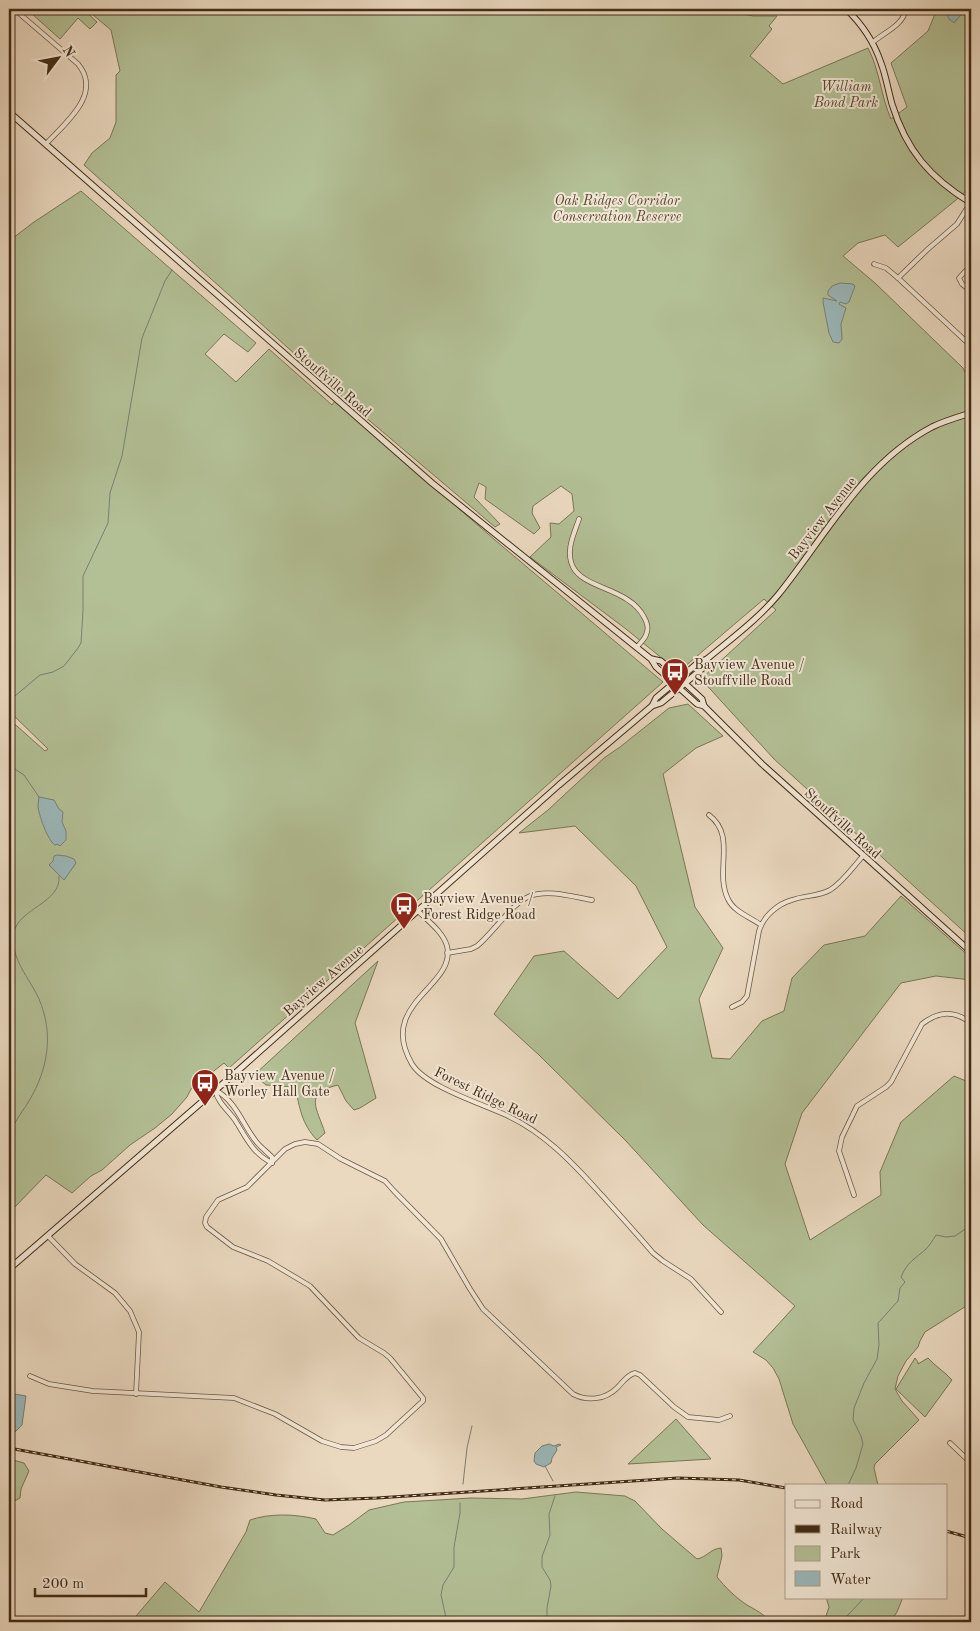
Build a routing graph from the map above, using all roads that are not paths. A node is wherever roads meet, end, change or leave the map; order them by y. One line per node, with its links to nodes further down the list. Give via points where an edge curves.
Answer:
1 (14, 9): 6 (street, via 84,72 84,97 72,116)
2 (846, 9): 4 (main road)
3 (906, 9): 4 (street, via 899,22)
4 (872, 43): 7 (main road, via 882,64 898,122 912,150 927,170)
5 (9, 112): 6 (main road, Stouffville Road)
6 (46, 144): 15 (main road, Stouffville Road, via 432,483)
7 (971, 202): 10 (street, via 957,224)
8 (874, 264): 10 (street, via 886,268)
9 (971, 266): 11 (street, via 959,278)
10 (898, 278): 12 (street)
11 (971, 291)
12 (971, 346)
13 (971, 413): 17 (main road, Bayview Avenue, via 932,427 879,466 855,492 777,596)
14 (579, 519): 15 (street, via 570,543 574,569 586,579 630,600 640,609 647,622 647,634)
15 (637, 647): 16 (main road, Stouffville Road)
16 (651, 659): 18 (main road, Stouffville Road, via 661,661); 19 (main road, Stouffville Road)
17 (707, 659): 18 (main road, Bayview Avenue); 20 (main road, Bayview Avenue, via 704,667)
18 (680, 678): 19 (main road, Bayview Avenue); 20 (main road, Stouffville Road)
19 (674, 683): 21 (main road, Stouffville Road); 22 (main road, Bayview Avenue, via 656,698)
20 (685, 684): 21 (main road, Bayview Avenue); 23 (main road, Stouffville Road, via 702,699)
21 (680, 688): 22 (main road, Bayview Avenue, via 662,703); 23 (main road, Stouffville Road, via 697,704)
22 (652, 706): 27 (main road, Bayview Avenue)
23 (704, 706): 25 (main road, Stouffville Road)
24 (709, 815): 28 (street, via 716,820 722,832 724,884 728,899)
25 (863, 856): 28 (street, via 830,890 791,900 774,909); 29 (main road, Stouffville Road)
26 (592, 900): 30 (street, via 554,894 531,895 477,946)
27 (418, 912): 30 (street, via 442,937); 33 (main road, Bayview Avenue)
28 (761, 925): 31 (street, via 747,996)
29 (971, 952)
30 (447, 953): 38 (street, Forest Ridge Road, via 446,966 411,1008 405,1025 405,1048 417,1071 435,1084 516,1120 550,1142 573,1163 653,1253 691,1279)
31 (732, 1007)
32 (971, 1023): 35 (street, via 964,1017 951,1014 936,1016 922,1024 891,1082 857,1106 839,1151)
33 (215, 1090): 34 (street, via 217,1099 250,1145); 34 (street, via 223,1094 255,1141 272,1157); 36 (main road, Bayview Avenue)
34 (272, 1163): 40 (street, via 247,1188 218,1200 206,1217 206,1227 233,1247 268,1261 310,1286 359,1338 390,1358 423,1401 386,1435 354,1448 330,1445 275,1414 234,1398); 41 (street, via 285,1148 305,1142 318,1144 385,1181 441,1239 483,1309 577,1396 603,1397 613,1392 629,1374 635,1373 688,1417 719,1420)
35 (854, 1195)
36 (48, 1236): 37 (main road, Bayview Avenue); 40 (street, via 75,1264 115,1293 130,1311 138,1332)
37 (9, 1269)
38 (721, 1312)
39 (30, 1376): 40 (street, via 49,1384)
40 (136, 1394)
41 (730, 1416)
42 (950, 1443): 43 (street)
43 (971, 1463)

